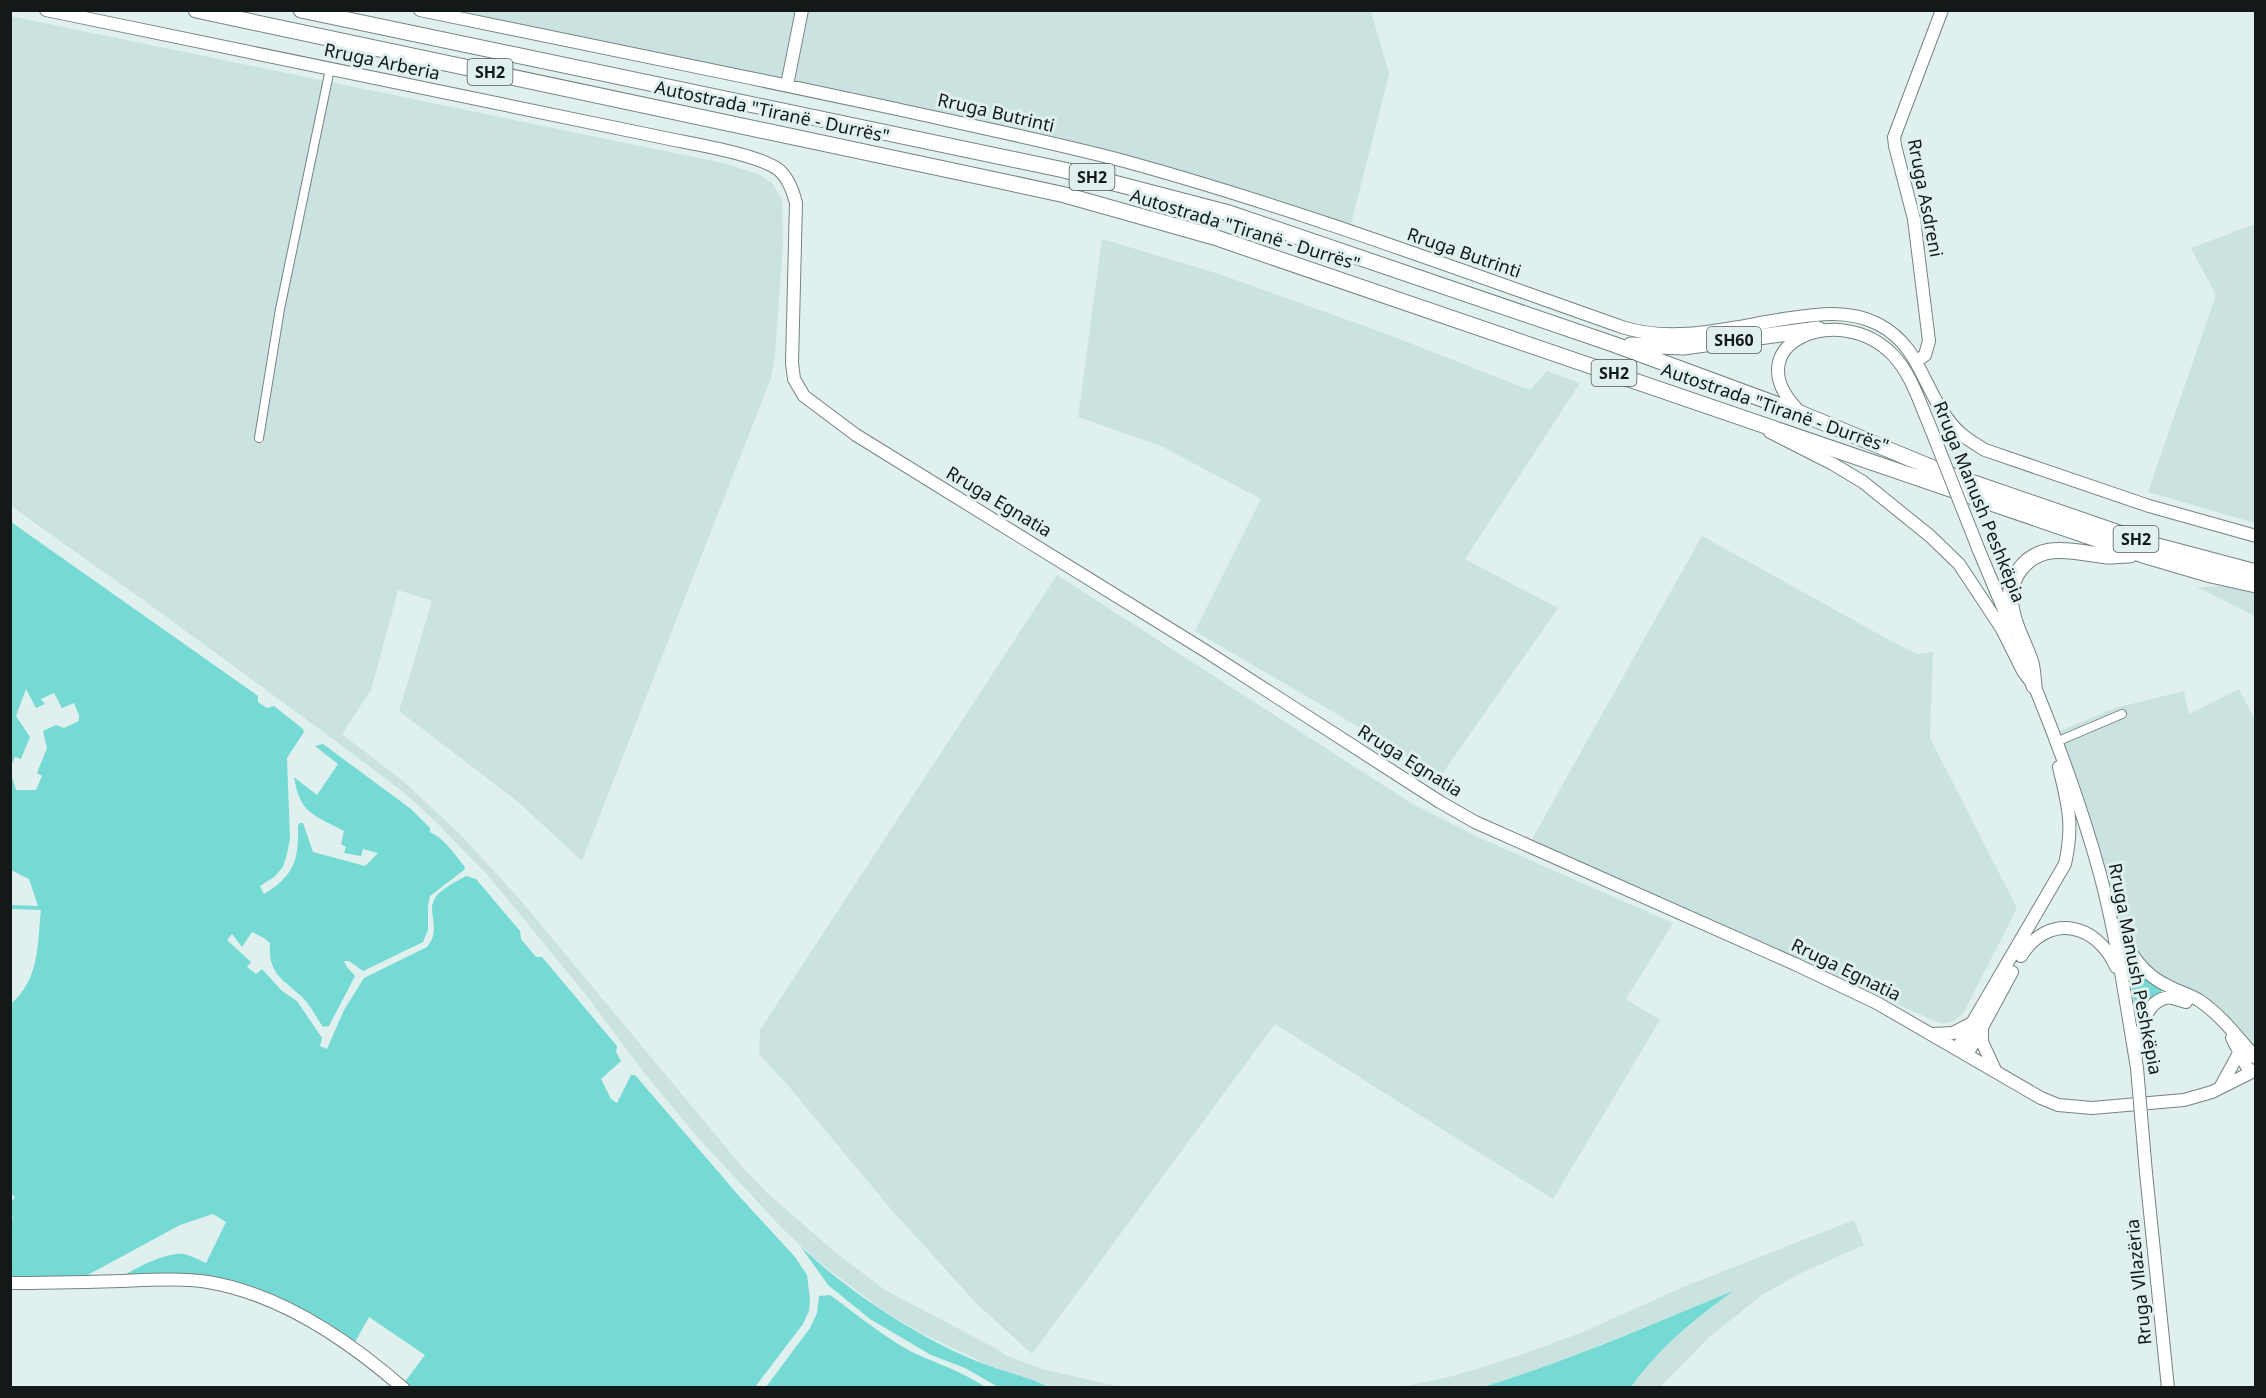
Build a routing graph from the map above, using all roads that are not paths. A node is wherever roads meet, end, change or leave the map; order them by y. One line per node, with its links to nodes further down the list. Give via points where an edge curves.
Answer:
1 (46, 10): 7 (main road, Rruga Arberia)
2 (196, 10): 15 (highway, Autostrada "Tiranë - Durrës" / SH2, via 1065,195 1214,237)
3 (301, 10): 12 (highway, Autostrada "Tiranë - Durrës" / SH2, via 1064,170 1229,213)
4 (420, 10): 8 (main road, Rruga Butrinti)
5 (802, 10): 8 (main road)
6 (1942, 10): 13 (main road, Rruga Asdreni, via 1894,137 1914,219 1929,341)
7 (330, 69): 9 (main road, Rruga Arberia, via 758,159); 16 (street, via 280,309)
8 (787, 85): 11 (main road, Rruga Butrinti, via 1028,138 1221,190 1551,302)
9 (779, 171): 27 (main road, Rruga Egnatia, via 793,192 797,214 794,379 804,396 827,414 1448,807 1823,977)
10 (1818, 329): 11 (highway, SH60, via 1683,347); 14 (main road, via 1792,342 1780,361 1782,391); 21 (main road, Rruga Manush Peshkëpia / SH60, bridge, via 1844,329 1869,338 1884,346 1910,378)
11 (1648, 340): 12 (highway); 13 (main road, Rruga Butrinti, via 1812,314 1843,313 1888,330)
12 (1613, 344): 14 (highway, Autostrada "Tiranë - Durrës" / SH2)
13 (1917, 361): 17 (main road, Rruga Butrinti, via 1945,416 1961,435 1985,450 2149,506)
14 (1800, 413): 19 (highway, Autostrada "Tiranë - Durrës" / SH2, via 1945,473 2154,545)
15 (1756, 423): 18 (highway, Autostrada "Tiranë - Durrës" / SH2); 21 (main road, via 1863,482 1930,536 1959,564)
16 (259, 438)
17 (2256, 536)
18 (2144, 555): 20 (highway, Autostrada "Tiranë - Durrës" / SH2); 21 (highway, via 2108,556 2056,550 2037,555 2024,564 2013,581 2010,602 2032,665)
19 (2256, 572)
20 (2256, 585)
21 (2034, 686): 23 (main road, Rruga Manush Peshkëpia / SH60)
22 (2122, 714): 23 (street)
23 (2056, 742): 24 (main road, Rruga Manush Peshkëpia / SH60, via 2076,794); 26 (main road, via 2070,814 2071,839 2065,864)
24 (2108, 908): 25 (main road, Rruga Manush Peshkëpia / SH60); 28 (main road, via 2127,949 2142,969 2199,1001 2229,1026)
25 (2123, 985): 26 (main road, via 2112,959 2092,936 2076,929 2048,930 2028,946); 31 (main road, Rruga Manush Peshkëpia / SH60)
26 (1978, 1025): 27 (main road, via 1953,1033); 29 (main road); 32 (main road)
27 (1932, 1034): 29 (main road, Rruga Egnatia)
28 (2240, 1047): 30 (main road); 31 (main road, via 2220,1025 2183,1000 2169,997 2158,1000 2148,1010); 33 (main road); 34 (main road)
29 (1962, 1052): 32 (main road, Rruga Egnatia)
30 (2256, 1058)
31 (2137, 1064): 35 (main road, Rruga Manush Peshkëpia / SH60, bridge)
32 (1995, 1070): 34 (main road, Rruga Egnatia, via 2041,1098 2068,1107 2184,1100)
33 (2254, 1071): 34 (main road, Rruga Egnatia)
34 (2219, 1089)
35 (2146, 1173): 38 (main road, Rruga Vllazëria / SH60)
36 (10, 1283): 37 (main road, via 151,1280 206,1282 244,1291 331,1333)
37 (403, 1388)
38 (2168, 1388)

